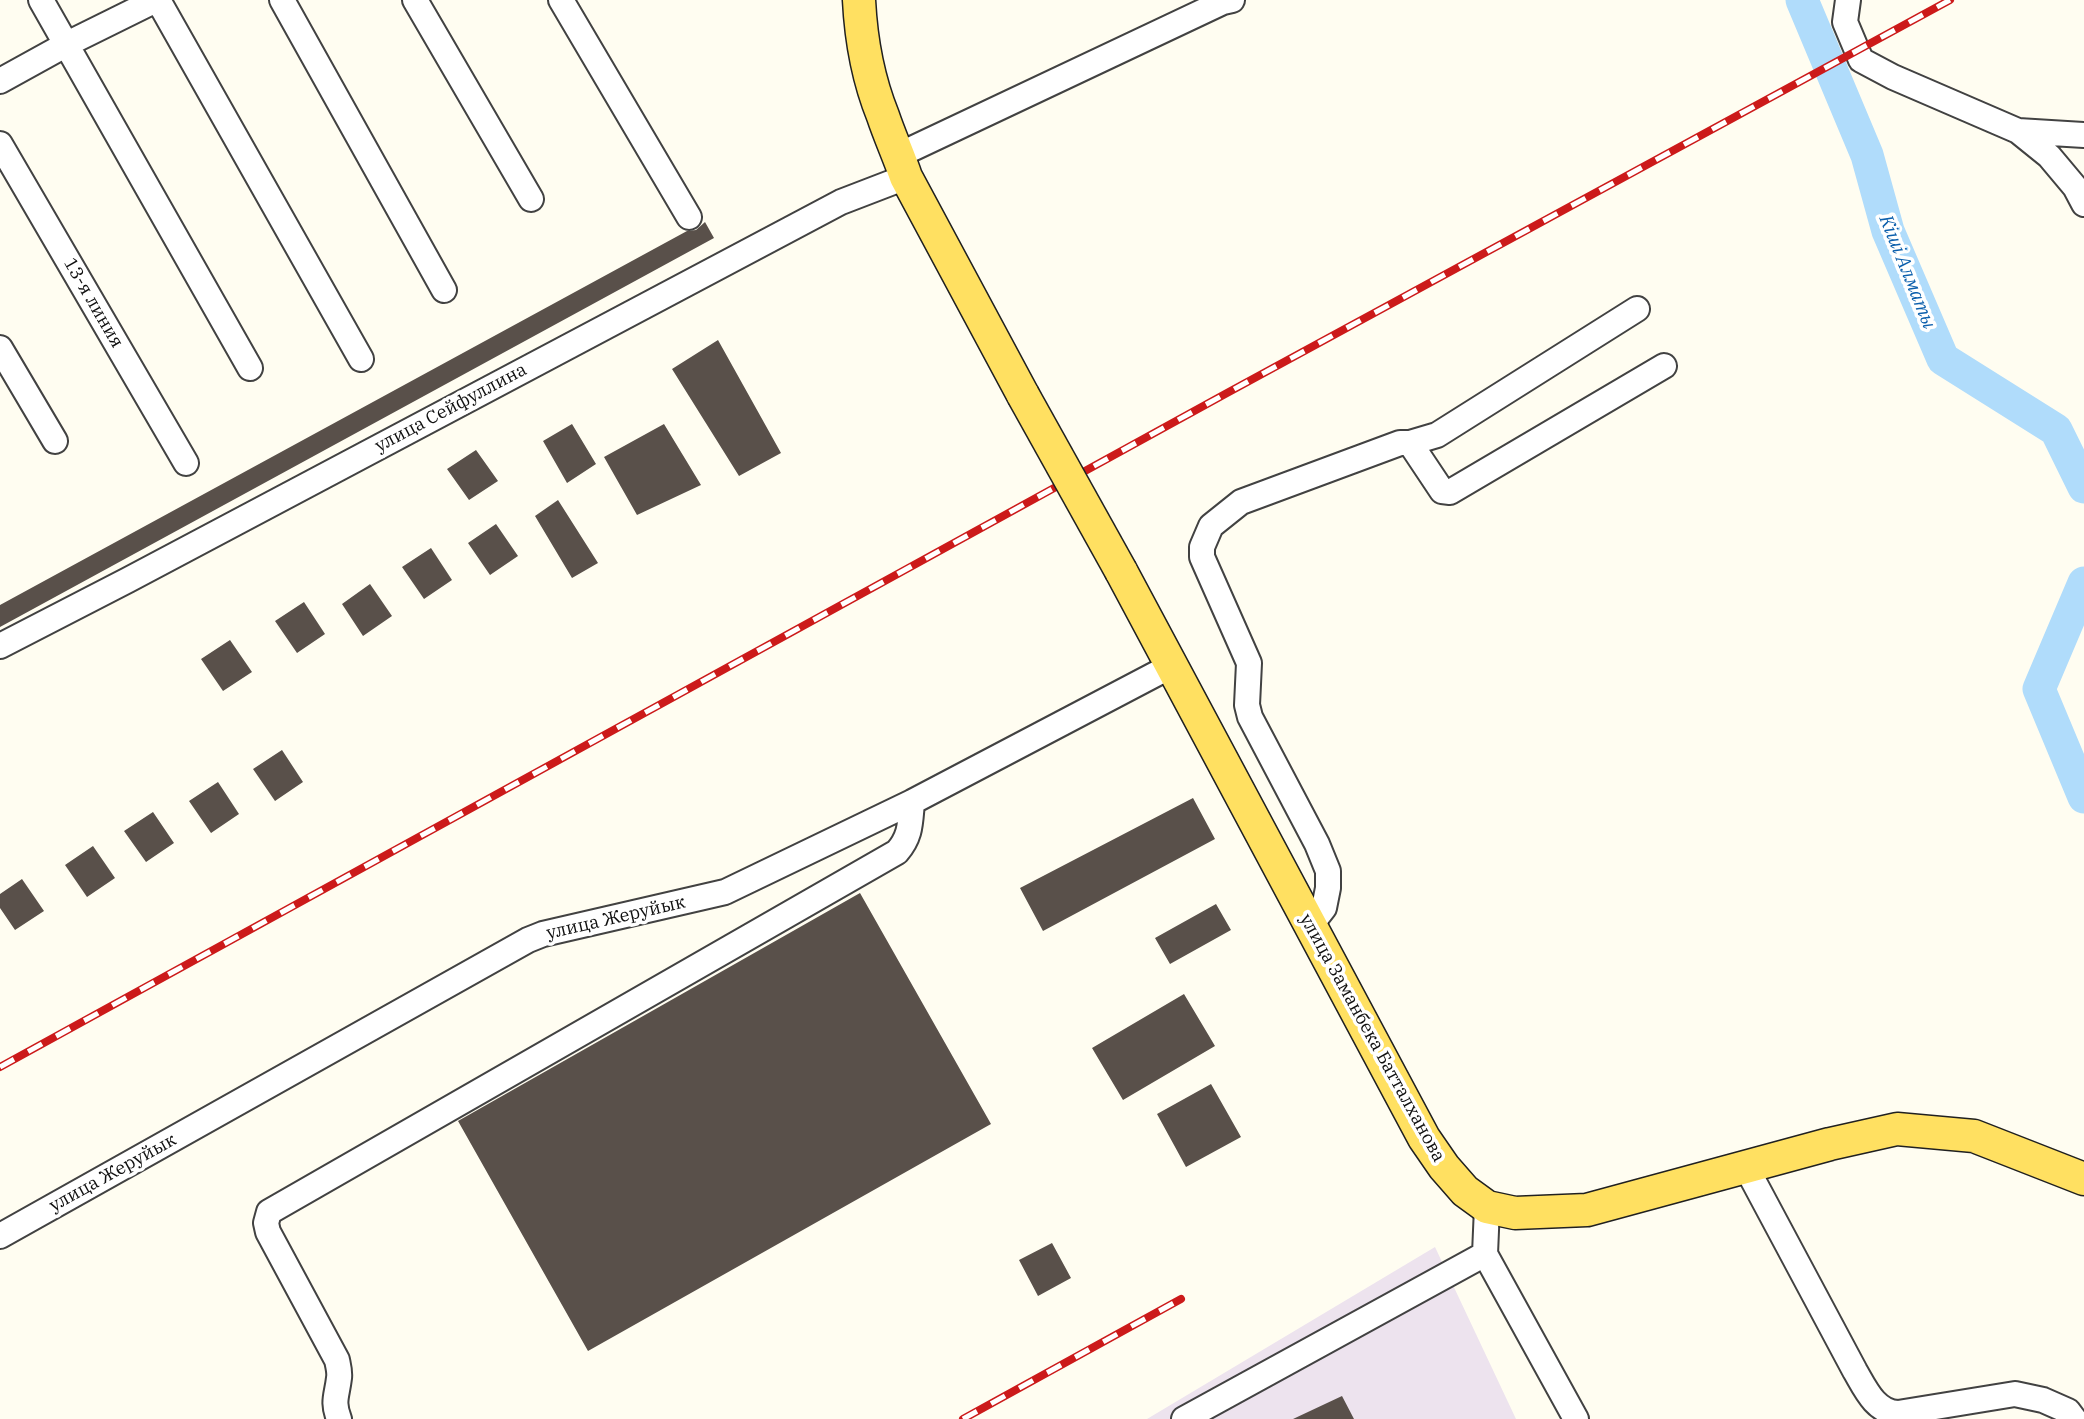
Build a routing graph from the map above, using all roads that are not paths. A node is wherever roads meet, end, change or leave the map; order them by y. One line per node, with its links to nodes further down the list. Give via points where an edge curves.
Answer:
1 (41, 0): 9 (street)
2 (157, 0): 9 (street); 21 (street)
3 (282, 0): 18 (street)
4 (415, 0): 15 (street)
5 (561, 0): 17 (street)
6 (859, 0): 14 (main road, via 866,61)
7 (1232, 0): 14 (street, улица Сейфуллина)
8 (1848, 0): 11 (street, via 1845,22 1861,60)
9 (67, 44): 10 (street); 23 (street)
10 (0, 81)
11 (2018, 131): 12 (street); 16 (street, via 2049,156)
12 (2084, 135)
13 (0, 144): 26 (street, 13-я линия)
14 (902, 166): 27 (street, улица Сейфуллина); 28 (main road, улица Заманбека Батталханова, bridge)
15 (531, 199)
16 (2084, 204)
17 (689, 217)
18 (444, 290)
19 (1637, 309): 25 (street, via 1437,435)
20 (0, 348): 24 (street)
21 (361, 359)
22 (1664, 366): 25 (street, via 1450,492 1442,491)
23 (250, 368)
24 (55, 441)
25 (1410, 443): 30 (street, via 1241,502 1212,526 1202,547 1202,557 1249,663 1250,717 1328,872 1324,908)
26 (186, 463)
27 (0, 646)
28 (1171, 666): 29 (street, улица Жеруйык); 30 (main road, улица Заманбека Батталханова)
29 (912, 802): 34 (street, улица Жеруйык, via 725,892 528,940); 36 (street, via 906,842 897,852 269,1212 268,1232 337,1360 340,1377 335,1408)
30 (1310, 926): 33 (main road, улица Заманбека Батталханова, via 1424,1138 1465,1191)
31 (1746, 1167): 32 (main road, via 1897,1129 1974,1136); 33 (main road, via 1587,1210 1515,1213); 39 (street, via 1855,1371 1880,1408 1898,1413 2015,1394 2043,1400 2068,1411)
32 (2084, 1179)
33 (1487, 1208): 35 (street)
34 (0, 1236)
35 (1485, 1254): 37 (street); 38 (street)
36 (339, 1419)
37 (1184, 1419)
38 (1576, 1419)
39 (2074, 1419)

